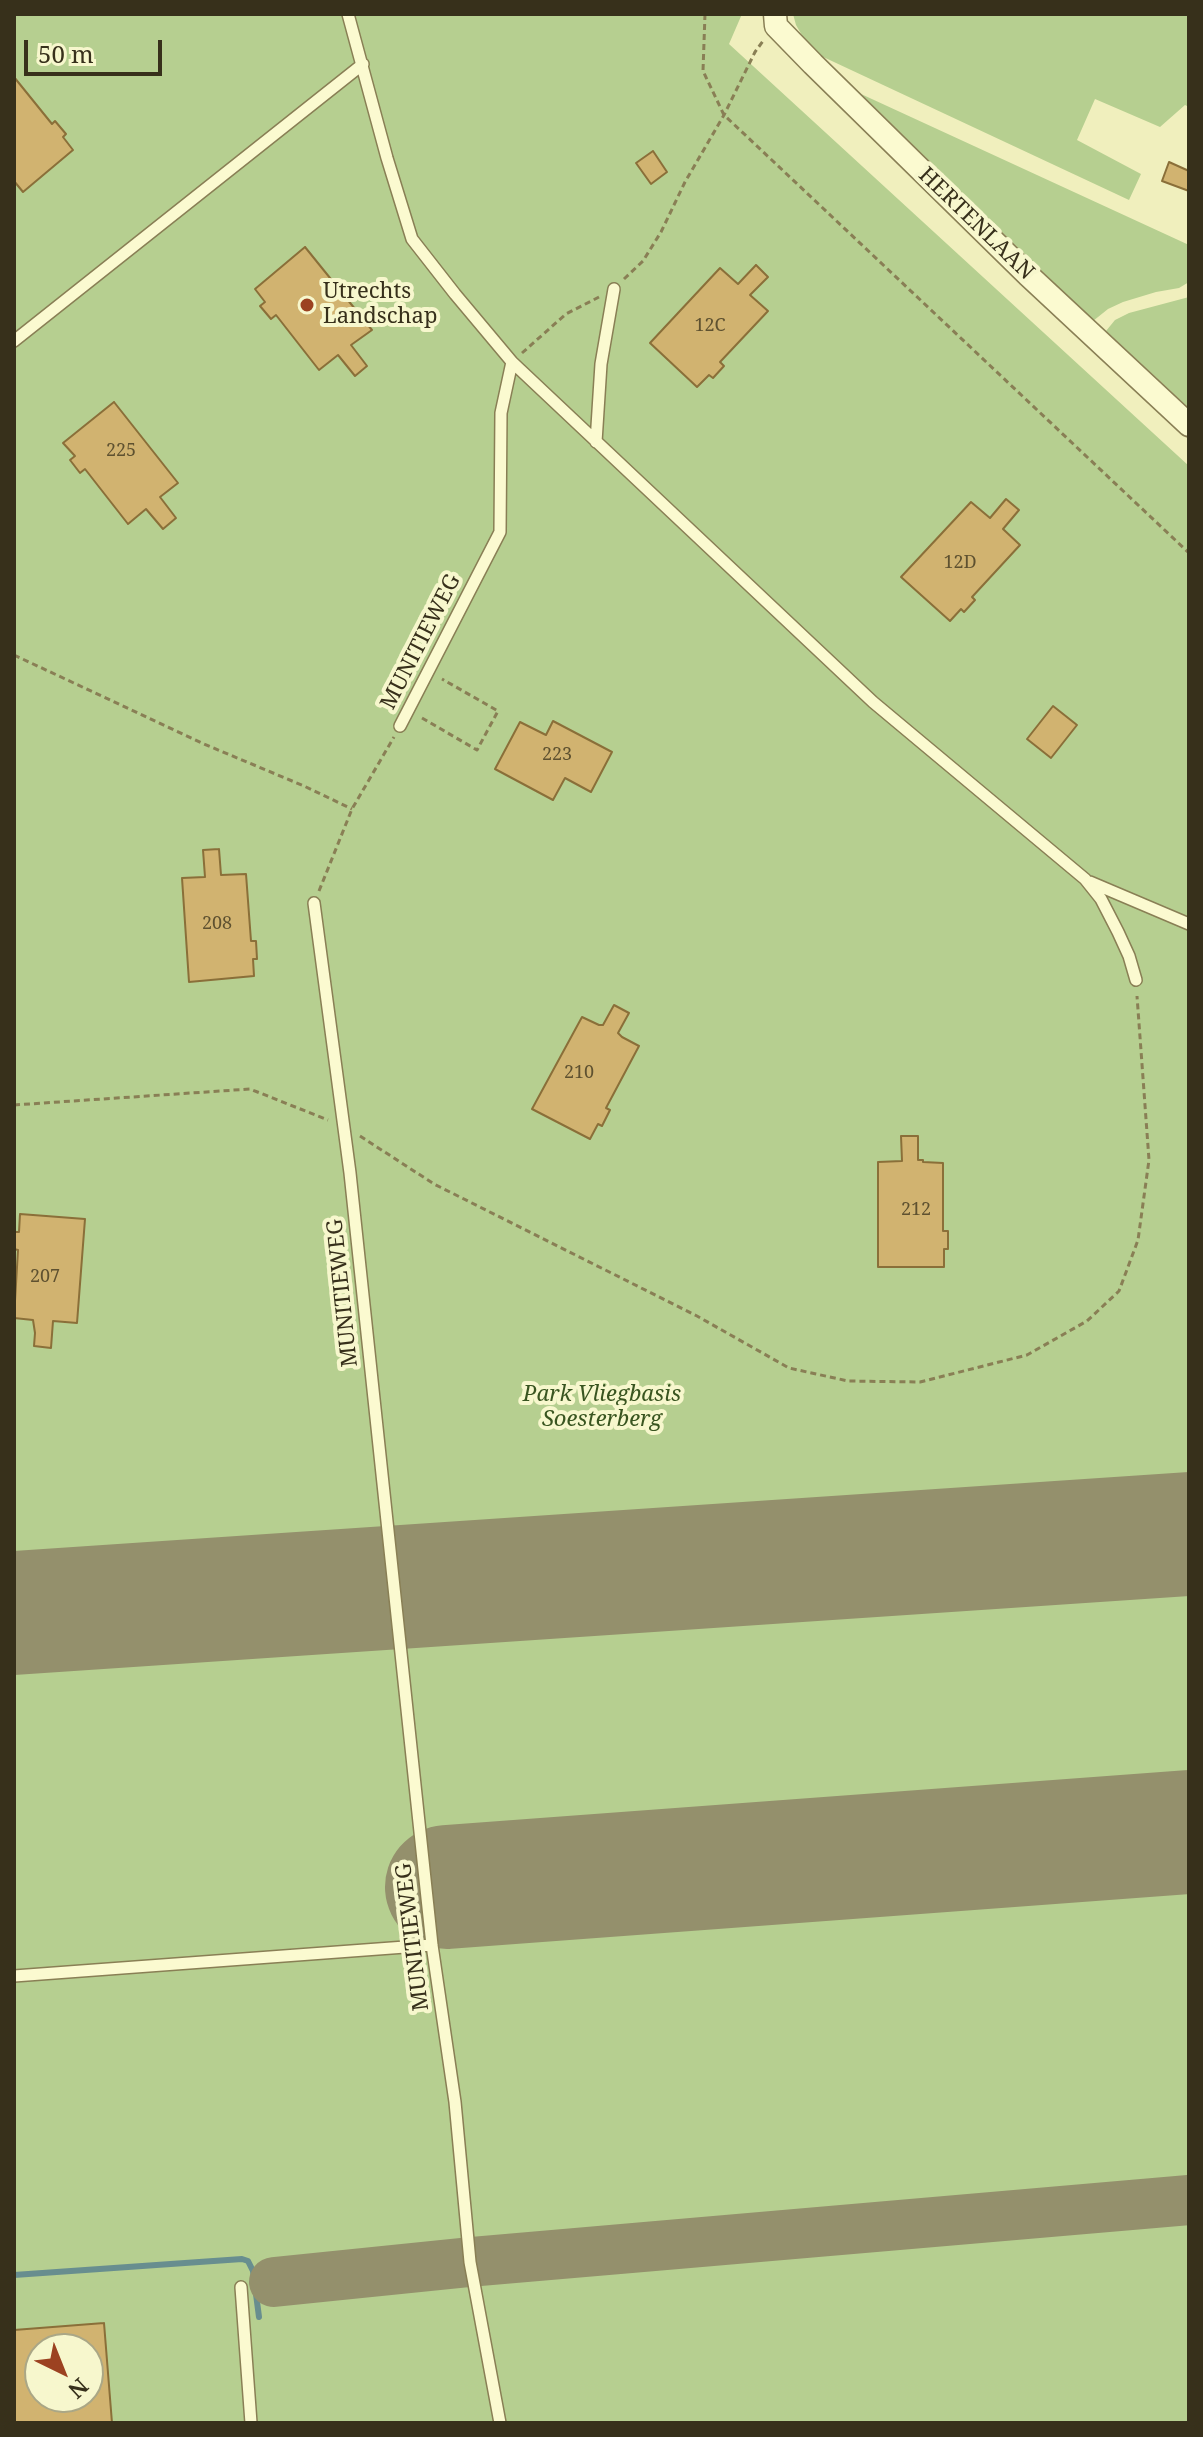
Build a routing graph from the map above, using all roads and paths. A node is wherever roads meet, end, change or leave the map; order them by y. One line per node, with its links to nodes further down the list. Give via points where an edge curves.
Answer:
1 (348, 14): 4 (lane)
2 (705, 14): 5 (path, via 703,71)
3 (776, 20): 5 (path); 9 (street, HERTENLAAN, via 1028,275)
4 (363, 64): 7 (lane); 8 (lane, via 412,239)
5 (724, 115): 6 (path, via 643,261); 11 (path)
6 (614, 289): 8 (path, via 566,314); 10 (lane, via 601,364)
7 (14, 341)
8 (512, 362): 10 (lane); 13 (lane, MUNITIEWEG, via 501,413 500,532)
9 (1189, 425)
10 (596, 442): 17 (lane, via 873,702)
11 (1189, 553)
12 (14, 655): 16 (path)
13 (429, 671): 14 (lane, MUNITIEWEG); 14 (path, via 498,711 477,750)
14 (409, 710): 15 (lane, MUNITIEWEG)
15 (400, 726): 16 (path, MUNITIEWEG)
16 (352, 809): 18 (path, MUNITIEWEG)
17 (1085, 879): 19 (lane); 20 (lane, via 1118,932)
18 (314, 903): 22 (lane, MUNITIEWEG)
19 (1189, 924)
20 (1136, 980): 22 (path, via 1149,1160 1138,1240 1119,1291 1087,1321 1027,1355 920,1382 848,1381 789,1368 434,1184)
21 (14, 1105): 22 (path, via 250,1089)
22 (344, 1126): 23 (lane, MUNITIEWEG)
23 (432, 1945): 24 (lane); 27 (lane, MUNITIEWEG, via 455,2102 470,2262)
24 (14, 1976)
25 (241, 2287): 26 (lane)
26 (251, 2423)
27 (500, 2423)

